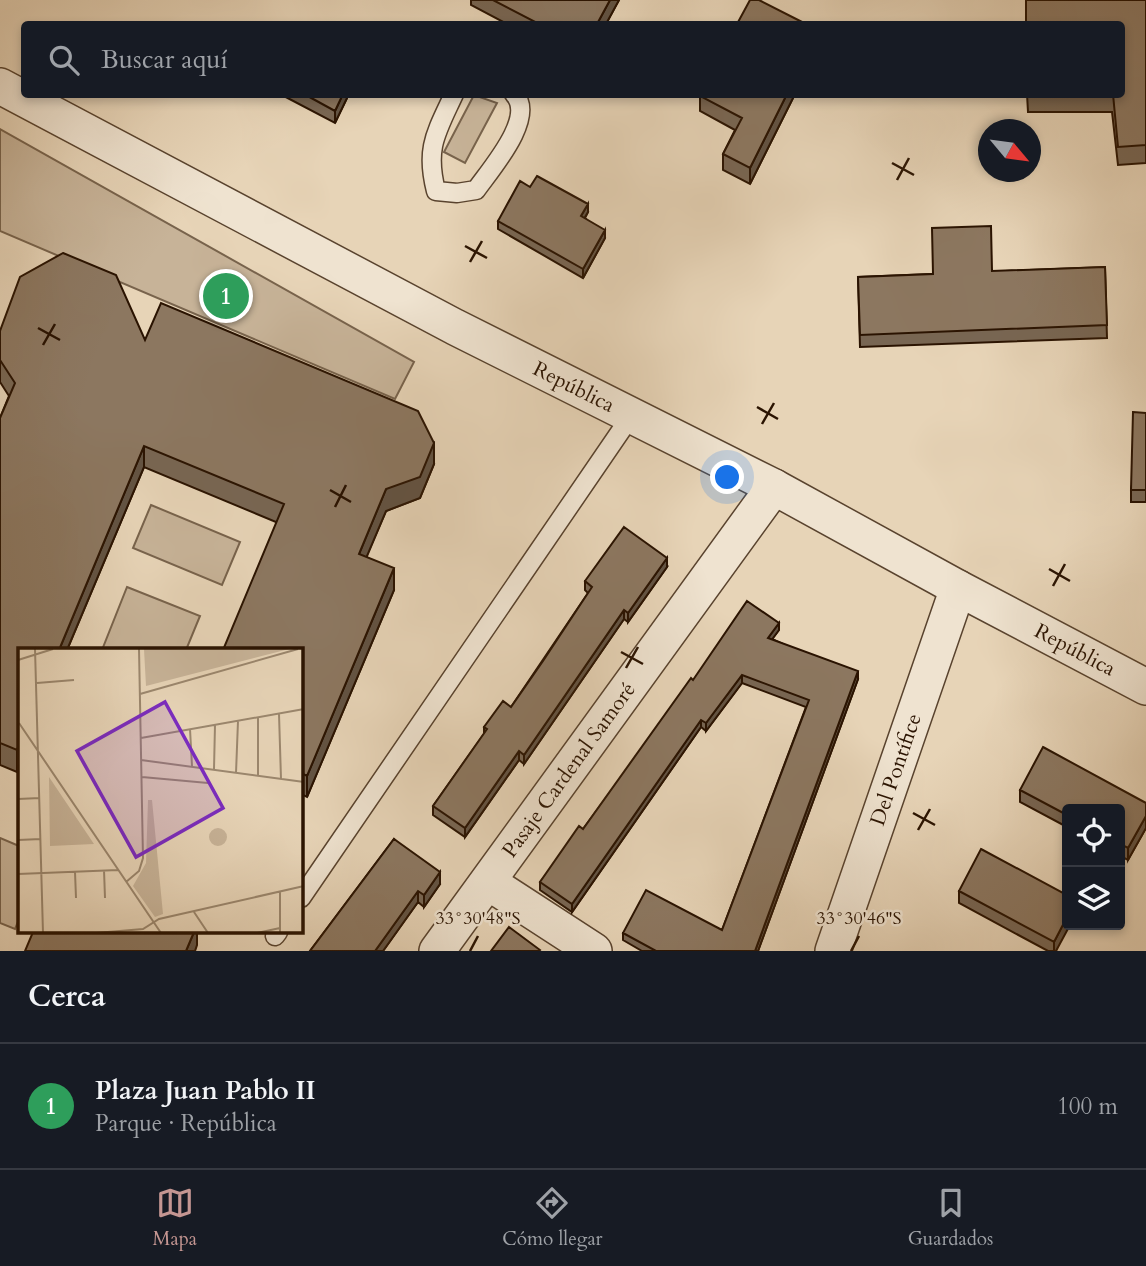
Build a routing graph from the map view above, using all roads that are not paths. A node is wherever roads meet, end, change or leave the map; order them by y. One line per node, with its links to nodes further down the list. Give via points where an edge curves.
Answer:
1 (0, 86): 2 (street, República)
2 (21, 97)
3 (23, 98): 6 (street, República)
4 (452, 98): 5 (lane, via 435,135 429,164 436,191 457,193 477,190 508,146 521,116)
5 (518, 98)
6 (631, 415): 7 (street, República); 11 (lane)
7 (775, 487): 8 (street, República); 10 (street, Pasaje Cardenal Samoré)
8 (958, 588): 9 (street, República); 14 (street, Del Pontífice)
9 (1146, 687)
10 (488, 882): 12 (street, Pasaje Cardenal Samoré); 13 (street)
11 (303, 895)
12 (437, 951)
13 (594, 951)
14 (833, 951)

